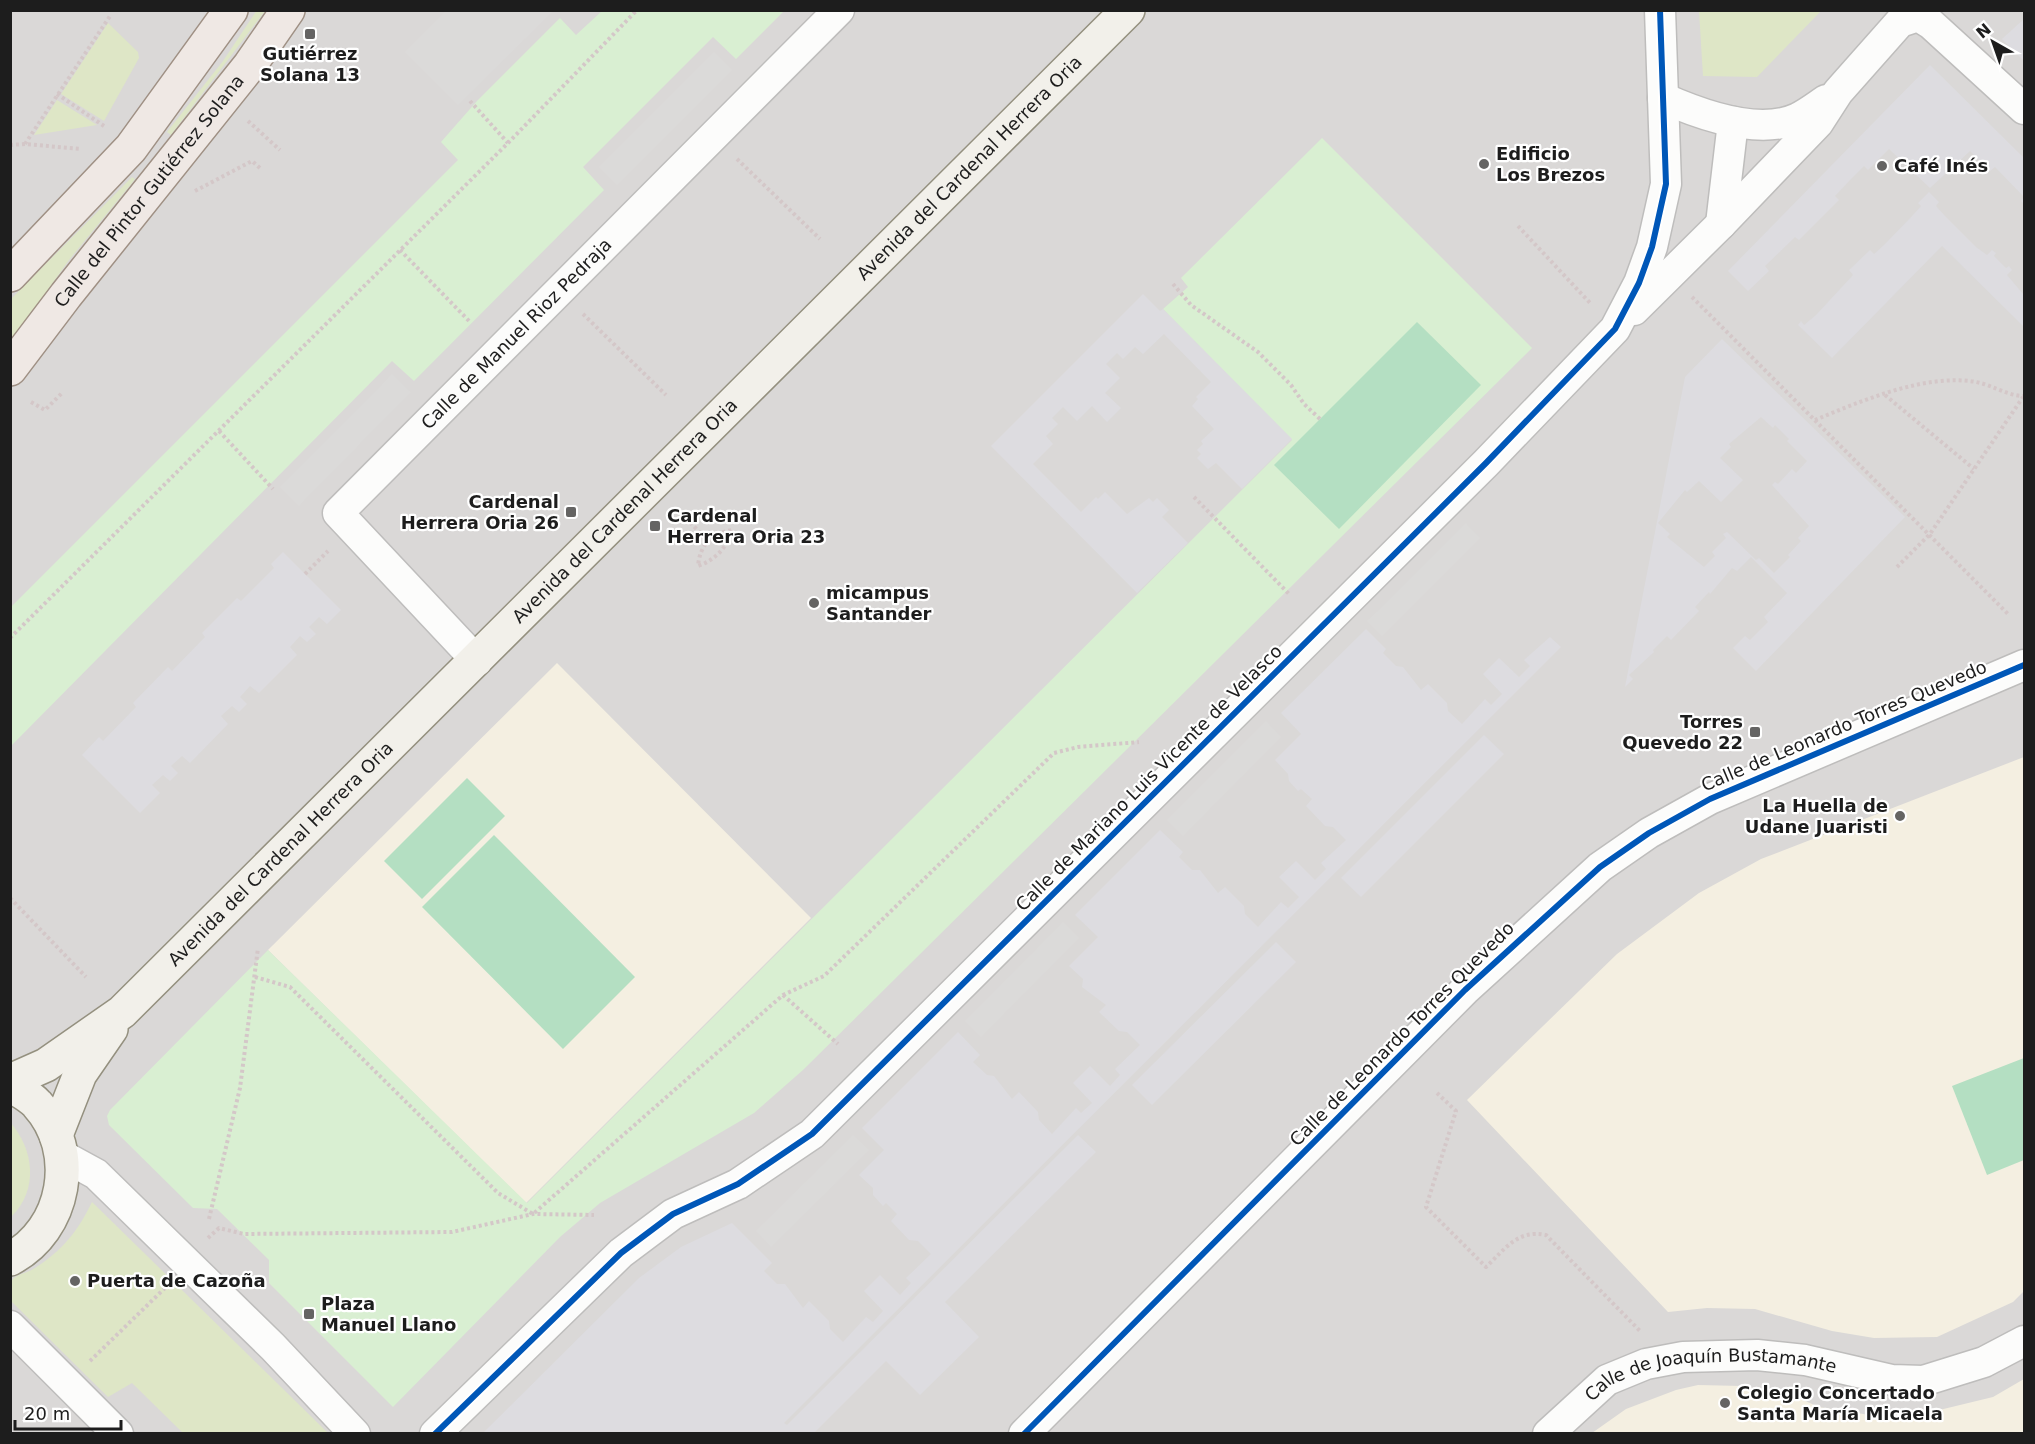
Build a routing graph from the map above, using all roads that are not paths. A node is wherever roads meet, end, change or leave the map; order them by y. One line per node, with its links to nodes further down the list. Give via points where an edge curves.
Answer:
1 (231, 10): 11 (main road, via 131,148)
2 (288, 10): 13 (main road, Calle del Pintor Gutiérrez Solana, via 250,65)
3 (839, 10): 14 (street, Calle de Manuel Rioz Pedraja, via 338,513)
4 (1128, 10): 14 (main road, Avenida del Cardenal Herrera Oria)
5 (1660, 10): 7 (street, Calle de Mariano Luis Vicente de Velasco)
6 (1838, 92): 8 (street, Calle de Mariano Luis Vicente de Velasco, via 1900,22 1918,16); 9 (street, Calle de Mariano Luis Vicente de Velasco, via 1797,118 1760,124); 10 (street, Calle de Mariano Luis Vicente de Velasco, via 1818,123)
7 (1663, 98): 9 (street, Calle de Mariano Luis Vicente de Velasco); 12 (street, Calle de Mariano Luis Vicente de Velasco, via 1666,184 1652,247)
8 (2025, 109)
9 (1733, 122): 10 (street)
10 (1721, 224): 12 (street, Calle de Mariano Luis Vicente de Velasco)
11 (10, 275)
12 (1615, 329): 24 (street, Calle de Mariano Luis Vicente de Velasco, via 1486,463 812,1134 738,1184 673,1214 621,1252)
13 (10, 369)
14 (477, 661): 16 (main road, Avenida del Cardenal Herrera Oria)
15 (2025, 665): 25 (street, Calle de Leonardo Torres Quevedo, via 1710,800 1649,833 1600,867 1465,990)
16 (122, 1012): 17 (main road, via 46,1065); 18 (main road, via 80,1074)
17 (10, 1083): 18 (main road, via 37,1104)
18 (60, 1146): 19 (main road, via 62,1192 49,1225 25,1251); 23 (street, via 96,1174)
19 (10, 1259)
20 (10, 1326): 22 (street)
21 (2025, 1341): 26 (street, Calle de Joaquín Bustamante, via 1984,1362 1923,1381 1892,1380 1805,1360 1757,1355 1683,1357 1646,1364 1607,1380)
22 (118, 1434)
23 (356, 1434)
24 (435, 1434)
25 (1024, 1434)
26 (1548, 1434)

